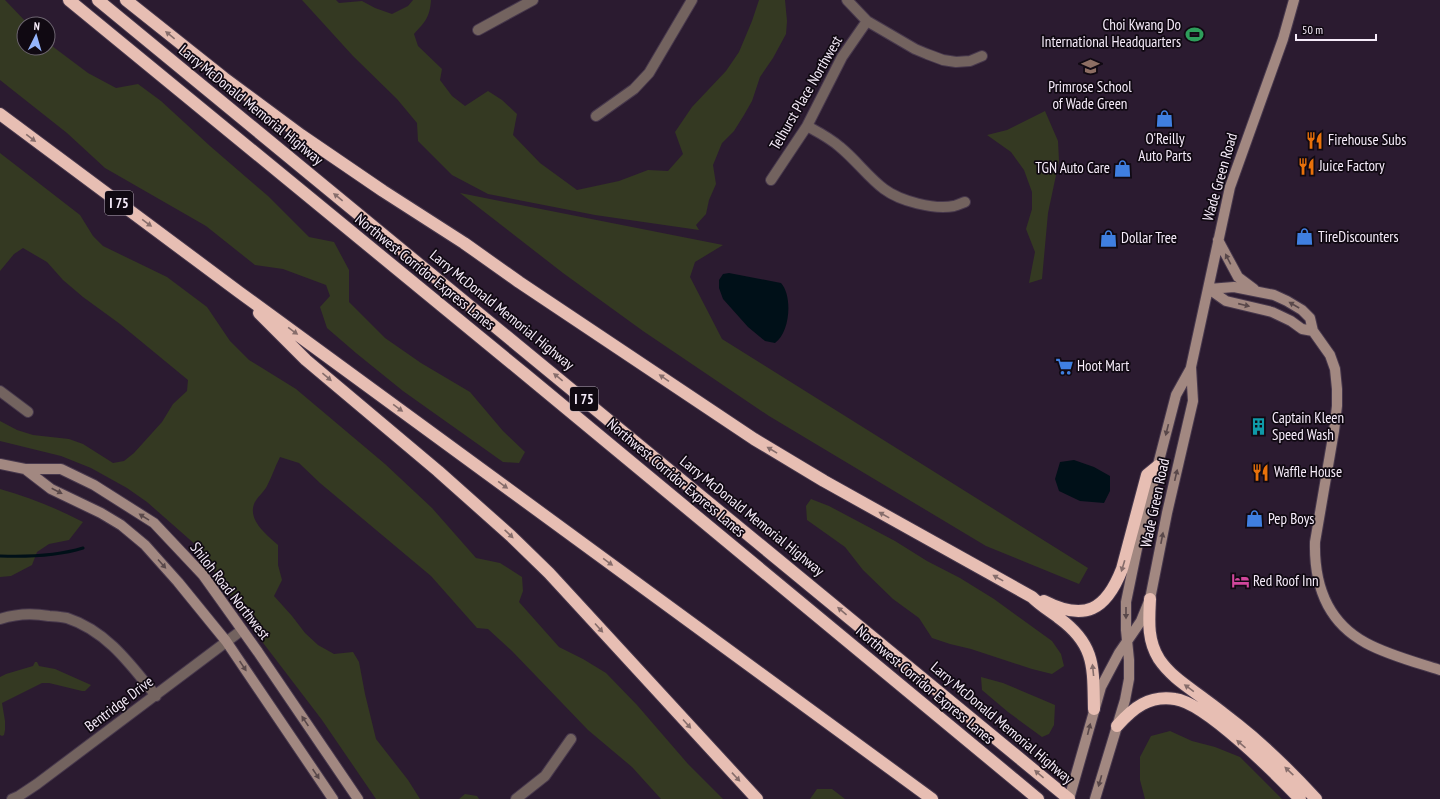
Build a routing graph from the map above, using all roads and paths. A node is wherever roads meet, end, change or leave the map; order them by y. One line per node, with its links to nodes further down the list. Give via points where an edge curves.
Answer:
1 (69, 0): 44 (highway, Northwest Corridor Express Lanes)
2 (98, 0): 45 (highway, Larry McDonald Memorial Highway / I 75, one-way to 2)
3 (126, 0): 27 (highway, one-way to 3, via 754,439 301,134 224,78)
4 (532, 0): 9 (street)
5 (692, 0): 12 (street, via 650,73 634,89)
6 (847, 0): 8 (street)
7 (1294, 0): 16 (main road, Wade Green Road, via 1283,39 1230,187)
8 (867, 21): 10 (street, via 915,49 943,60 970,61); 13 (street, Telhurst Place Northwest, via 842,57)
9 (478, 30)
10 (982, 56)
11 (0, 114): 18 (highway, I 75, one-way to 18)
12 (596, 116)
13 (807, 126): 14 (street, Telhurst Place Northwest); 15 (street, via 839,146 893,195 908,201 940,206 953,206)
14 (771, 180)
15 (965, 202)
16 (1218, 240): 17 (main road, Wade Green Road); 19 (main road, one-way to 16, via 1252,288 1238,277)
17 (1209, 289): 19 (main road, via 1234,287); 20 (main road, one-way to 20, via 1226,301 1267,310 1302,329); 21 (main road, Wade Green Road)
18 (239, 292): 42 (highway, one-way to 42, via 306,360 438,471 549,573); 43 (highway, I 75, one-way to 43)
19 (1263, 292): 20 (main road, one-way to 19, via 1310,318 1302,310)
20 (1313, 331): 33 (main road, via 1330,355 1335,369 1337,389 1334,431 1316,542 1316,565 1322,593 1338,621 1364,642)
21 (1191, 367): 25 (main road, Wade Green Road, one-way to 25, via 1176,395); 28 (main road, Wade Green Road, one-way to 21, via 1193,401)
22 (0, 391): 23 (street)
23 (28, 412)
24 (0, 464): 26 (main road, Shiloh Road Northwest)
25 (1158, 466): 27 (highway, one-way to 27, via 1147,475 1122,569 1108,598 1092,609 1074,612); 31 (main road, Wade Green Road, one-way to 31, via 1126,602)
26 (24, 469): 30 (main road, Shiloh Road Northwest, one-way to 26, via 203,575 154,523 94,485 61,470); 32 (main road, Shiloh Road Northwest, one-way to 32, via 51,489 121,525 145,545)
27 (1032, 597): 35 (highway, one-way to 27, via 1093,667 1085,644 1060,618)
28 (1150, 599): 31 (main road, Wade Green Road, via 1141,621); 48 (highway, one-way to 28, via 1246,731 1185,685 1159,659 1151,643)
29 (0, 619): 34 (street, via 21,614 42,614 66,618 95,631 124,656)
30 (242, 630): 32 (street, Bentridge Drive); 40 (main road, Shiloh Road Northwest, one-way to 30)
31 (1128, 640): 35 (main road, Wade Green Road, via 1106,676); 36 (main road, Wade Green Road, via 1129,679)
32 (226, 642): 34 (street, Bentridge Drive); 39 (main road, Shiloh Road Northwest, one-way to 39)
33 (1440, 670)
34 (156, 696): 38 (street, Bentridge Drive, via 37,784)
35 (1094, 709): 45 (main road, Wade Green Road, one-way to 35)
36 (1117, 726): 46 (main road, Wade Green Road, one-way to 46); 47 (highway, one-way to 36, via 1269,767 1209,716 1182,701 1160,699 1140,705)
37 (571, 739): 41 (street, via 545,776)
38 (12, 799)
39 (333, 799)
40 (358, 799)
41 (515, 799)
42 (757, 799)
43 (932, 799)
44 (1038, 799)
45 (1069, 799)
46 (1095, 799)
47 (1300, 799)
48 (1316, 799)

